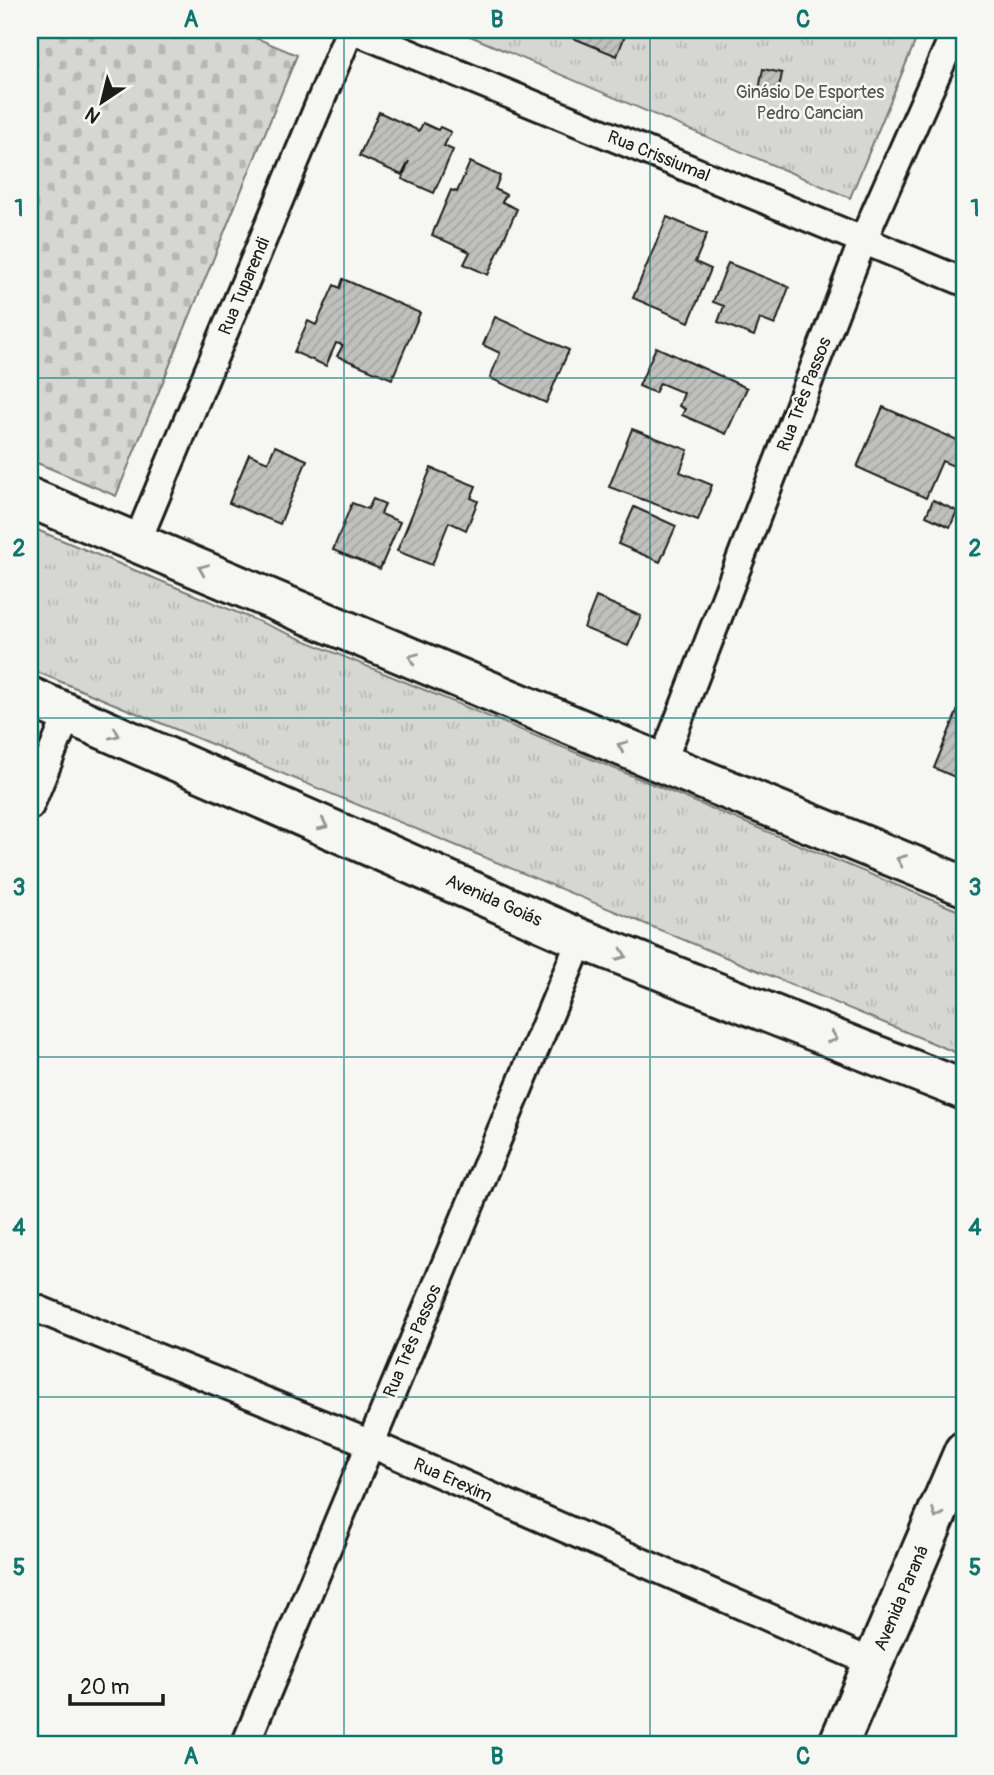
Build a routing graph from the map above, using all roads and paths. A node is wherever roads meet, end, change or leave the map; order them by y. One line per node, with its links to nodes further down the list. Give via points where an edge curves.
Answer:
1 (352, 30): 3 (street, Rua Crissiumal); 6 (street, Rua Tuparendi)
2 (956, 30): 3 (street, Rua Três Passos)
3 (863, 240): 4 (street, Rua Crissiumal); 9 (street, Rua Três Passos)
4 (964, 282)
5 (30, 498): 6 (street)
6 (137, 542): 9 (street, one-way to 6)
7 (30, 697): 8 (street, Avenida Goiás)
8 (68, 713): 10 (street); 12 (street, Avenida Goiás, one-way to 12)
9 (663, 763): 11 (street, one-way to 9)
10 (30, 806)
11 (964, 886)
12 (581, 939): 13 (street, Avenida Goiás, one-way to 13); 15 (street, Rua Três Passos)
13 (964, 1090)
14 (30, 1306): 15 (street, Rua Erexim)
15 (369, 1443): 17 (street, Rua Erexim); 18 (street, Rua Três Passos)
16 (964, 1451): 17 (street, Avenida Paraná, one-way to 17)
17 (873, 1663): 19 (street, Avenida Paraná)
18 (245, 1745)
19 (838, 1745)

